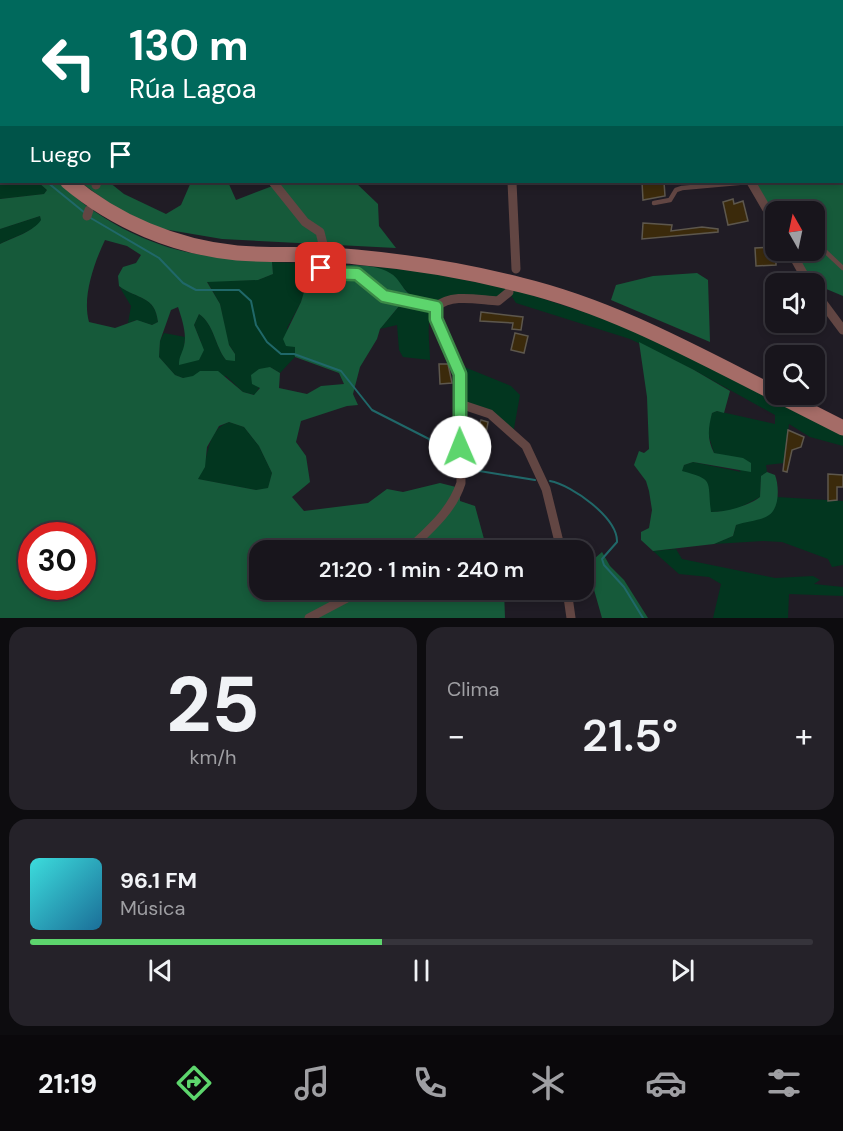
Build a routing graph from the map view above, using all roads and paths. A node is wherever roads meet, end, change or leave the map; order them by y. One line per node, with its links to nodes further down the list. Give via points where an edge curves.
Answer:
1 (843, 82): 2 (street)
2 (843, 92)
3 (69, 183): 19 (main road, via 131,224 195,246 433,266 573,300 676,342)
4 (274, 183): 10 (street, via 305,222 320,232)
5 (512, 183): 14 (street)
6 (739, 183): 8 (lane, via 682,188 670,200)
7 (751, 183): 9 (street)
8 (654, 203)
9 (764, 204)
10 (323, 244)
11 (825, 251): 13 (lane)
12 (321, 268): 17 (street, via 324,273 357,274 384,296)
13 (843, 268)
14 (516, 269)
15 (509, 292): 17 (street, via 498,301 444,300)
16 (825, 306): 18 (street)
17 (436, 307): 20 (street, via 436,319 460,374)
18 (843, 330)
19 (765, 388)
20 (460, 404): 23 (street, via 461,483 457,497); 24 (street, via 490,414 526,446 546,489)
21 (798, 405): 22 (main road)
22 (843, 428)
23 (418, 540)
24 (559, 540)
25 (343, 600): 27 (street)
26 (568, 600): 28 (street)
27 (309, 618)
28 (571, 618)

